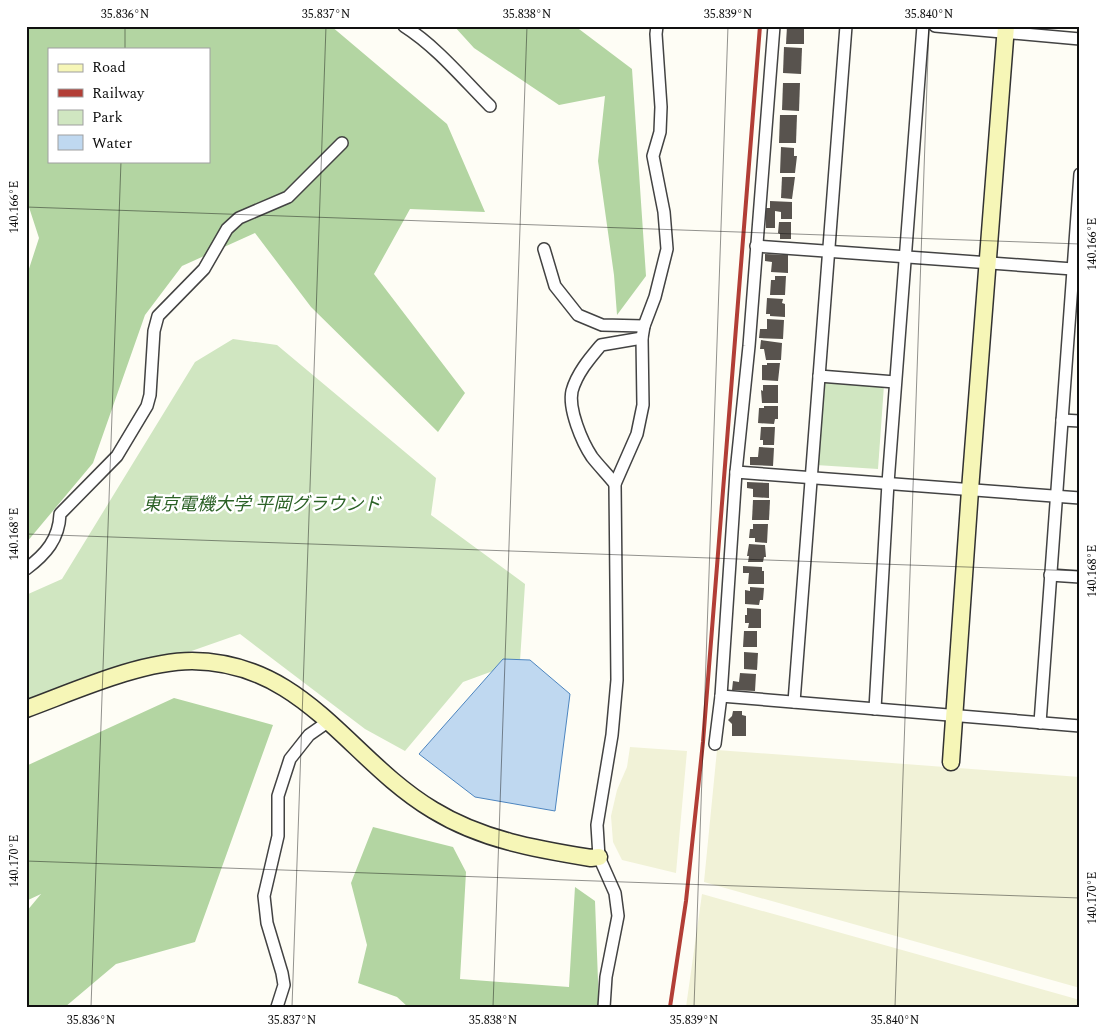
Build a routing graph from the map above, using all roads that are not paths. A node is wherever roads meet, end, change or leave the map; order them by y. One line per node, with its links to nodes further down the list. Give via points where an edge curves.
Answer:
1 (404, 26): 9 (street, via 434,50)
2 (656, 26): 18 (street, via 661,107 660,132 653,156 664,212 667,249)
3 (774, 26): 12 (street)
4 (846, 26): 14 (street)
5 (923, 26): 15 (street)
6 (935, 26): 7 (street)
7 (1006, 29): 8 (street); 16 (street)
8 (1080, 39)
9 (490, 106)
10 (342, 143): 31 (street, via 288,197 239,218 227,229 204,269 158,316 147,406 117,456 60,514 60,527 53,542)
11 (1080, 174): 17 (street)
12 (756, 246): 14 (street); 24 (street)
13 (544, 249): 18 (street, via 555,286 578,315 602,325)
14 (829, 251): 15 (street); 20 (street)
15 (905, 257): 16 (street); 21 (street)
16 (989, 263): 17 (street); 28 (street)
17 (1073, 269): 22 (street)
18 (644, 326): 19 (street)
19 (642, 338): 27 (street, via 643,405 637,434); 27 (street, via 601,344 585,364 572,391 572,411 580,433 592,456)
20 (819, 376): 21 (street); 25 (street)
21 (895, 382): 26 (street)
22 (1062, 420): 23 (street); 29 (street)
23 (1080, 421)
24 (736, 472): 25 (street); 34 (street)
25 (811, 478): 26 (street); 35 (street)
26 (888, 483): 28 (street); 37 (street)
27 (615, 484): 44 (street, via 617,680 612,735 597,825)
28 (970, 490): 29 (street); 38 (street)
29 (1057, 496): 30 (street); 32 (street)
30 (1080, 498)
31 (26, 569)
32 (1050, 575): 33 (street); 40 (street)
33 (1080, 577)
34 (721, 696): 35 (street); 42 (street)
35 (794, 702): 37 (street)
36 (26, 709): 39 (street, via 144,668 194,661 233,666 263,675 293,692)
37 (875, 709): 38 (street)
38 (954, 716): 40 (street); 43 (street)
39 (328, 721): 44 (street, via 397,785 460,825 500,840 553,852); 45 (street, via 309,735 290,759 278,796 278,836 264,896 267,923 284,986)
40 (1040, 723): 41 (street)
41 (1080, 726)
42 (715, 744)
43 (951, 762)
44 (598, 857): 46 (street, via 615,893 618,916 606,977)
45 (277, 1007)
46 (604, 1007)

